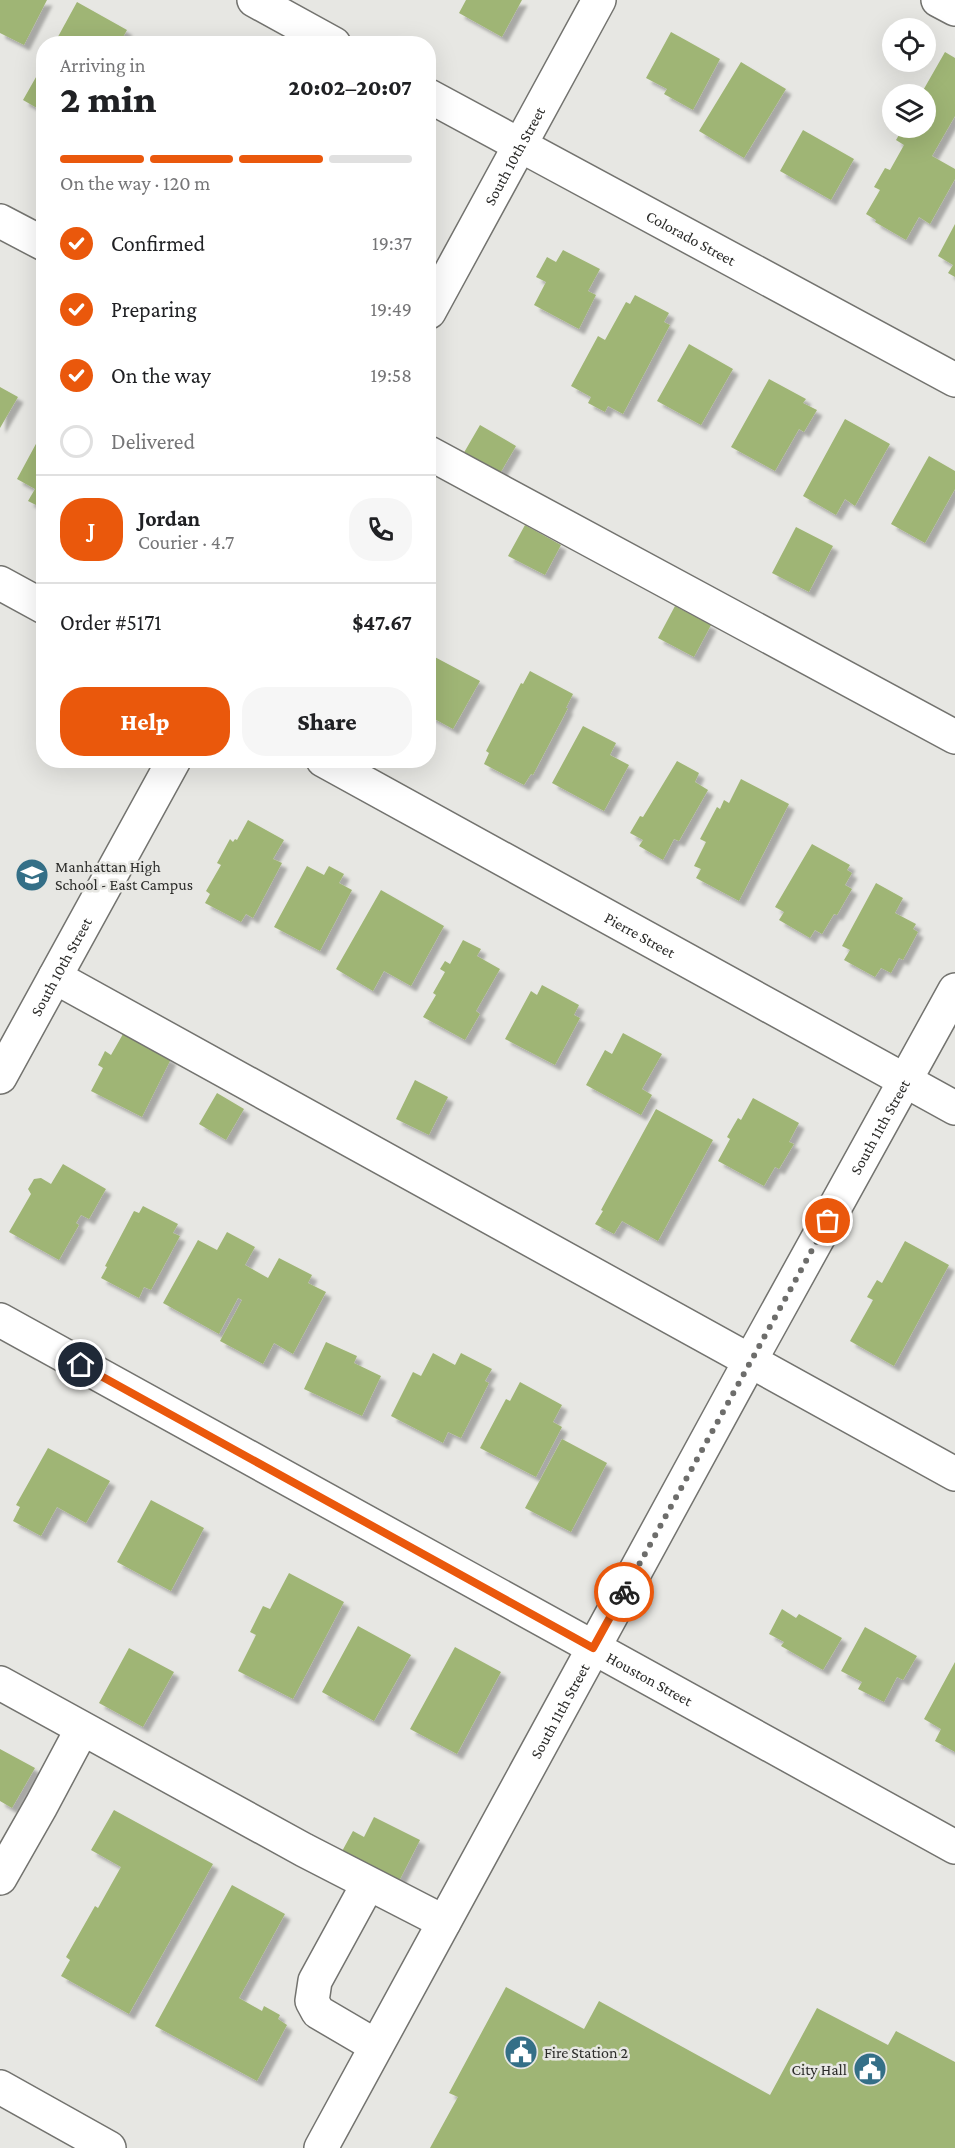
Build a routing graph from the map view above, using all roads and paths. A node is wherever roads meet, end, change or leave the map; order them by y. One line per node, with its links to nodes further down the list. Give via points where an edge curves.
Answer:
1 (254, 0): 5 (street)
2 (599, 0): 7 (street, South 10th Street)
3 (938, 0): 4 (street)
4 (955, 9)
5 (319, 36)
6 (436, 100): 7 (street, Colorado Street)
7 (519, 145): 10 (street, South 10th Street); 11 (street, Colorado Street)
8 (0, 221): 9 (street)
9 (36, 240)
10 (436, 299)
11 (955, 380)
12 (436, 457): 15 (street)
13 (0, 583): 14 (street)
14 (36, 603)
15 (955, 737)
16 (170, 768): 18 (street, South 10th Street)
17 (338, 768): 21 (street, Pierre Street)
18 (55, 977): 20 (street, South 10th Street); 24 (street)
19 (955, 990): 21 (street, South 11th Street)
20 (0, 1077)
21 (906, 1081): 22 (street, Pierre Street); 24 (street, South 11th Street)
22 (955, 1108)
23 (0, 1320): 26 (street, Houston Street)
24 (750, 1361): 25 (street); 26 (street, South 11th Street)
25 (955, 1474)
26 (593, 1648): 29 (street, Houston Street); 32 (street, South 11th Street)
27 (0, 1683): 28 (street)
28 (82, 1729): 30 (street); 31 (street)
29 (955, 1847)
30 (0, 1878)
31 (368, 1884): 32 (street); 33 (street, via 315,1982 312,2001 318,2013)
32 (444, 1922): 33 (street, South 11th Street)
33 (376, 2046): 36 (street, South 11th Street)
34 (0, 2087): 35 (street)
35 (109, 2148)
36 (321, 2148)

